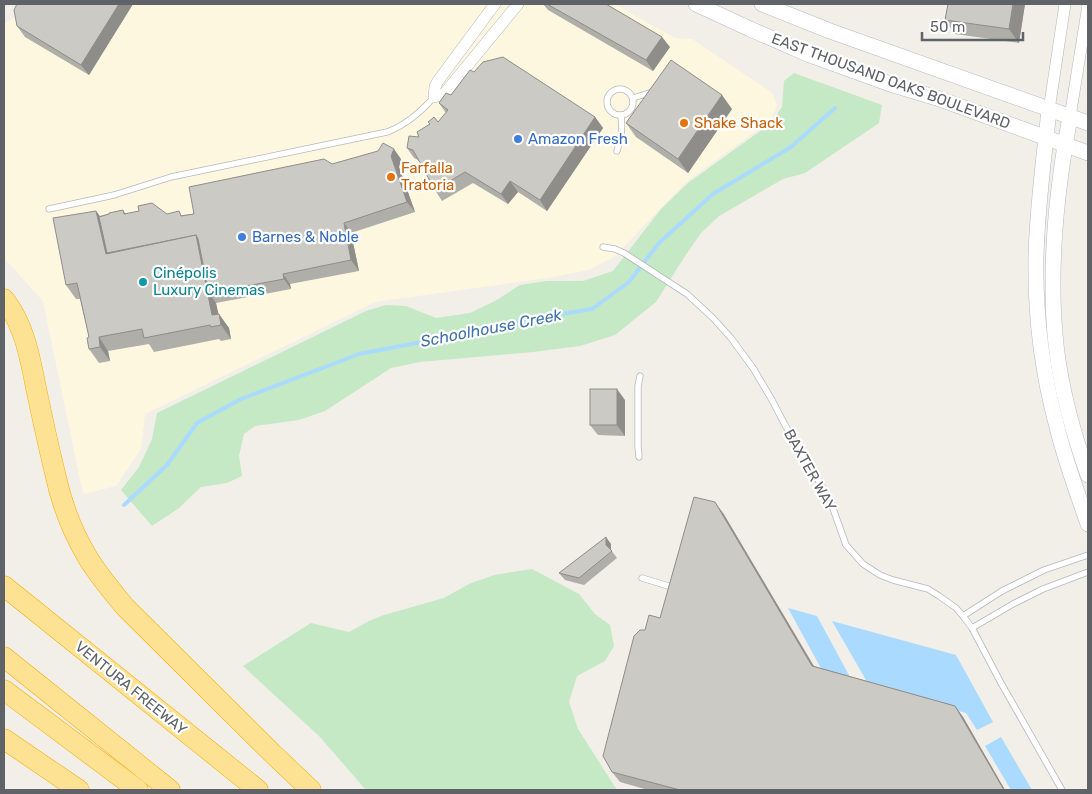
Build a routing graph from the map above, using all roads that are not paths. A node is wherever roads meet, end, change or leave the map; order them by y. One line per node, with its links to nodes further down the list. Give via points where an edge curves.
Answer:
1 (495, 4): 8 (street, via 438,81)
2 (518, 4): 8 (street, via 444,94)
3 (696, 4): 14 (street, EAST THOUSAND OAKS BOULEVARD, via 810,55)
4 (762, 4): 10 (street, EAST THOUSAND OAKS BOULEVARD)
5 (1065, 4): 10 (street)
6 (1088, 5): 12 (street)
7 (658, 88): 9 (lane)
8 (434, 97): 18 (lane, via 422,111 387,132 171,177 114,195)
9 (633, 98): 11 (lane, via 629,113); 11 (lane, via 624,90 609,95 610,111)
10 (1049, 110): 12 (street, EAST THOUSAND OAKS BOULEVARD); 14 (street)
11 (621, 116): 16 (lane, via 622,137)
12 (1070, 117): 13 (street, EAST THOUSAND OAKS BOULEVARD); 15 (street)
13 (1088, 123)
14 (1046, 137): 15 (street, EAST THOUSAND OAKS BOULEVARD); 24 (street, via 1036,259 1041,346 1056,426)
15 (1064, 144): 17 (street, EAST THOUSAND OAKS BOULEVARD); 23 (street, via 1054,226 1054,311 1067,405)
16 (617, 152)
17 (1088, 153)
18 (49, 209)
19 (603, 247): 30 (lane, BAXTER WAY, via 624,253 687,294 731,338 753,368 830,500 846,545 863,564 880,575 928,589)
20 (4, 299): 39 (highway, via 27,346 55,475 64,506 88,557 125,607)
21 (640, 376): 22 (lane)
22 (639, 457)
23 (1088, 475)
24 (1088, 524)
25 (1088, 555): 30 (lane, via 1044,570)
26 (1088, 572): 31 (lane, via 1043,589)
27 (642, 578): 29 (lane)
28 (4, 586): 38 (highway, VENTURA FREEWAY)
29 (679, 589)
30 (963, 616): 31 (lane, BAXTER WAY)
31 (972, 628): 40 (lane, BAXTER WAY)
32 (4, 656): 37 (highway)
33 (4, 690): 36 (highway)
34 (4, 739): 35 (highway)
35 (78, 790)
36 (138, 790)
37 (170, 790)
38 (258, 790)
39 (312, 790)
40 (1062, 790)

